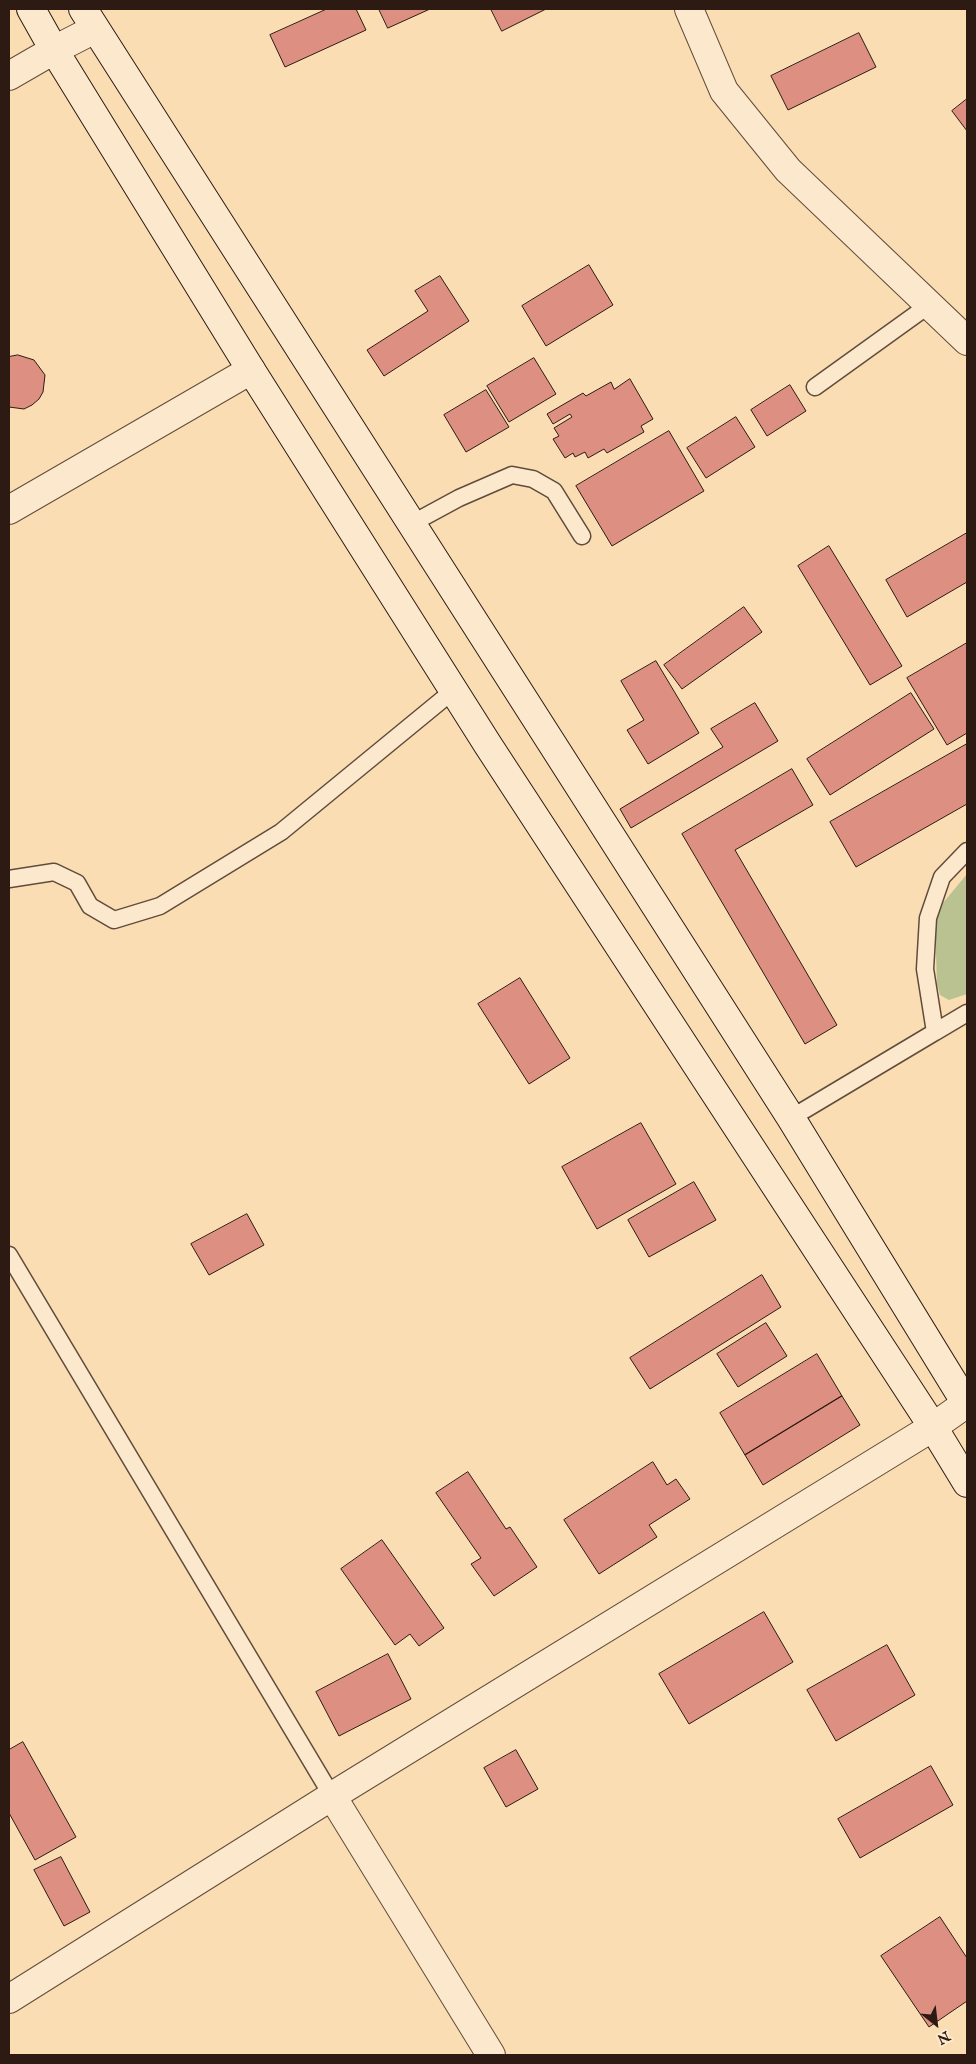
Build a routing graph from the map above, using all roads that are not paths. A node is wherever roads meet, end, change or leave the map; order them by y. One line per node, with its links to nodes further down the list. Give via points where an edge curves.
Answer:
1 (31, 9): 4 (street)
2 (689, 9): 6 (street, via 724,91 788,170)
3 (89, 19): 4 (street); 11 (street)
4 (54, 50): 5 (street); 8 (street)
5 (9, 76)
6 (929, 305): 7 (street); 9 (lane)
7 (967, 341)
8 (251, 370): 10 (street); 13 (street)
9 (814, 387)
10 (9, 510)
11 (412, 524): 12 (lane, via 459,498 512,475 534,479 554,491); 18 (street)
12 (582, 536)
13 (454, 690): 15 (lane, via 280,832 160,906 114,920 90,906 77,883 54,872); 21 (street)
14 (967, 851): 17 (lane, via 942,877 928,918 925,970)
15 (9, 879)
16 (967, 1013): 17 (lane)
17 (936, 1032): 18 (lane)
18 (791, 1118): 20 (street)
19 (9, 1255): 23 (lane)
20 (967, 1404): 21 (street)
21 (933, 1426): 22 (street); 23 (street)
22 (967, 1483)
23 (332, 1796): 24 (street); 25 (street)
24 (9, 1999)
25 (491, 2055)

